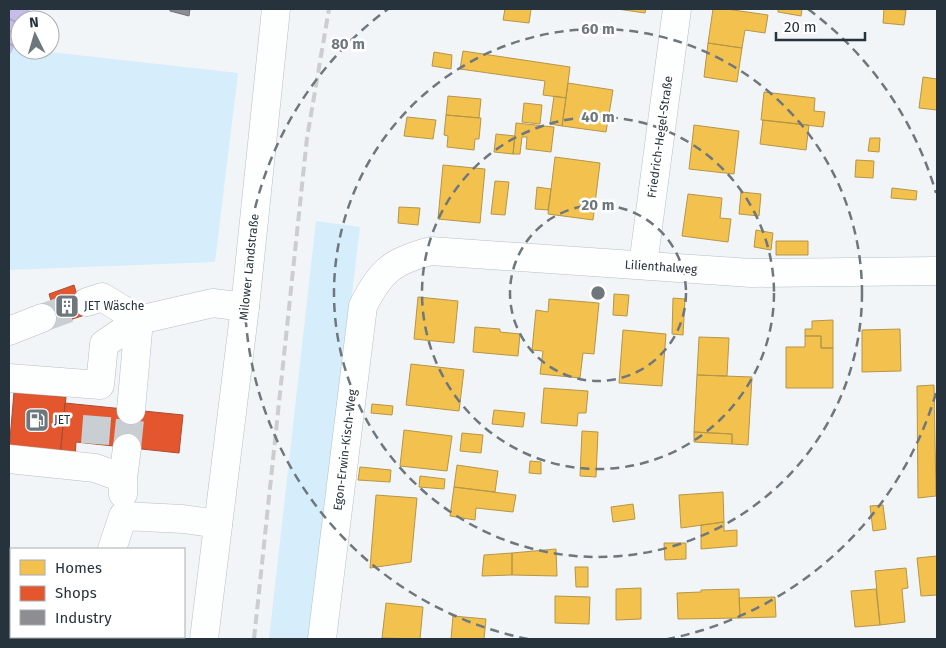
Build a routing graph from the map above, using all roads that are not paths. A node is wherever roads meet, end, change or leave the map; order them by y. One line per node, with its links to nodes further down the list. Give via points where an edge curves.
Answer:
1 (276, 9): 7 (street, Milower Landstraße)
2 (677, 9): 3 (street, Friedrich-Hegel-Straße)
3 (643, 265): 4 (street, Lilienthalweg, via 431,251 409,257); 5 (street, Lilienthalweg, via 751,273)
4 (388, 268): 20 (street, Egon-Erwin-Kisch-Weg, via 373,286 363,306)
5 (937, 271)
6 (87, 302): 9 (street, via 102,297)
7 (245, 307): 9 (street, via 213,303); 17 (street, Milower Landstraße)
8 (42, 318): 10 (street)
9 (139, 320): 11 (street, via 104,344 99,396); 12 (street)
10 (9, 331)
11 (9, 378)
12 (131, 410)
13 (127, 448): 15 (street)
14 (9, 459): 15 (street, via 95,456)
15 (123, 478): 16 (street)
16 (123, 516): 17 (street); 18 (street)
17 (218, 524): 19 (street, Milower Landstraße)
18 (112, 548)
19 (204, 639)
20 (322, 639)

